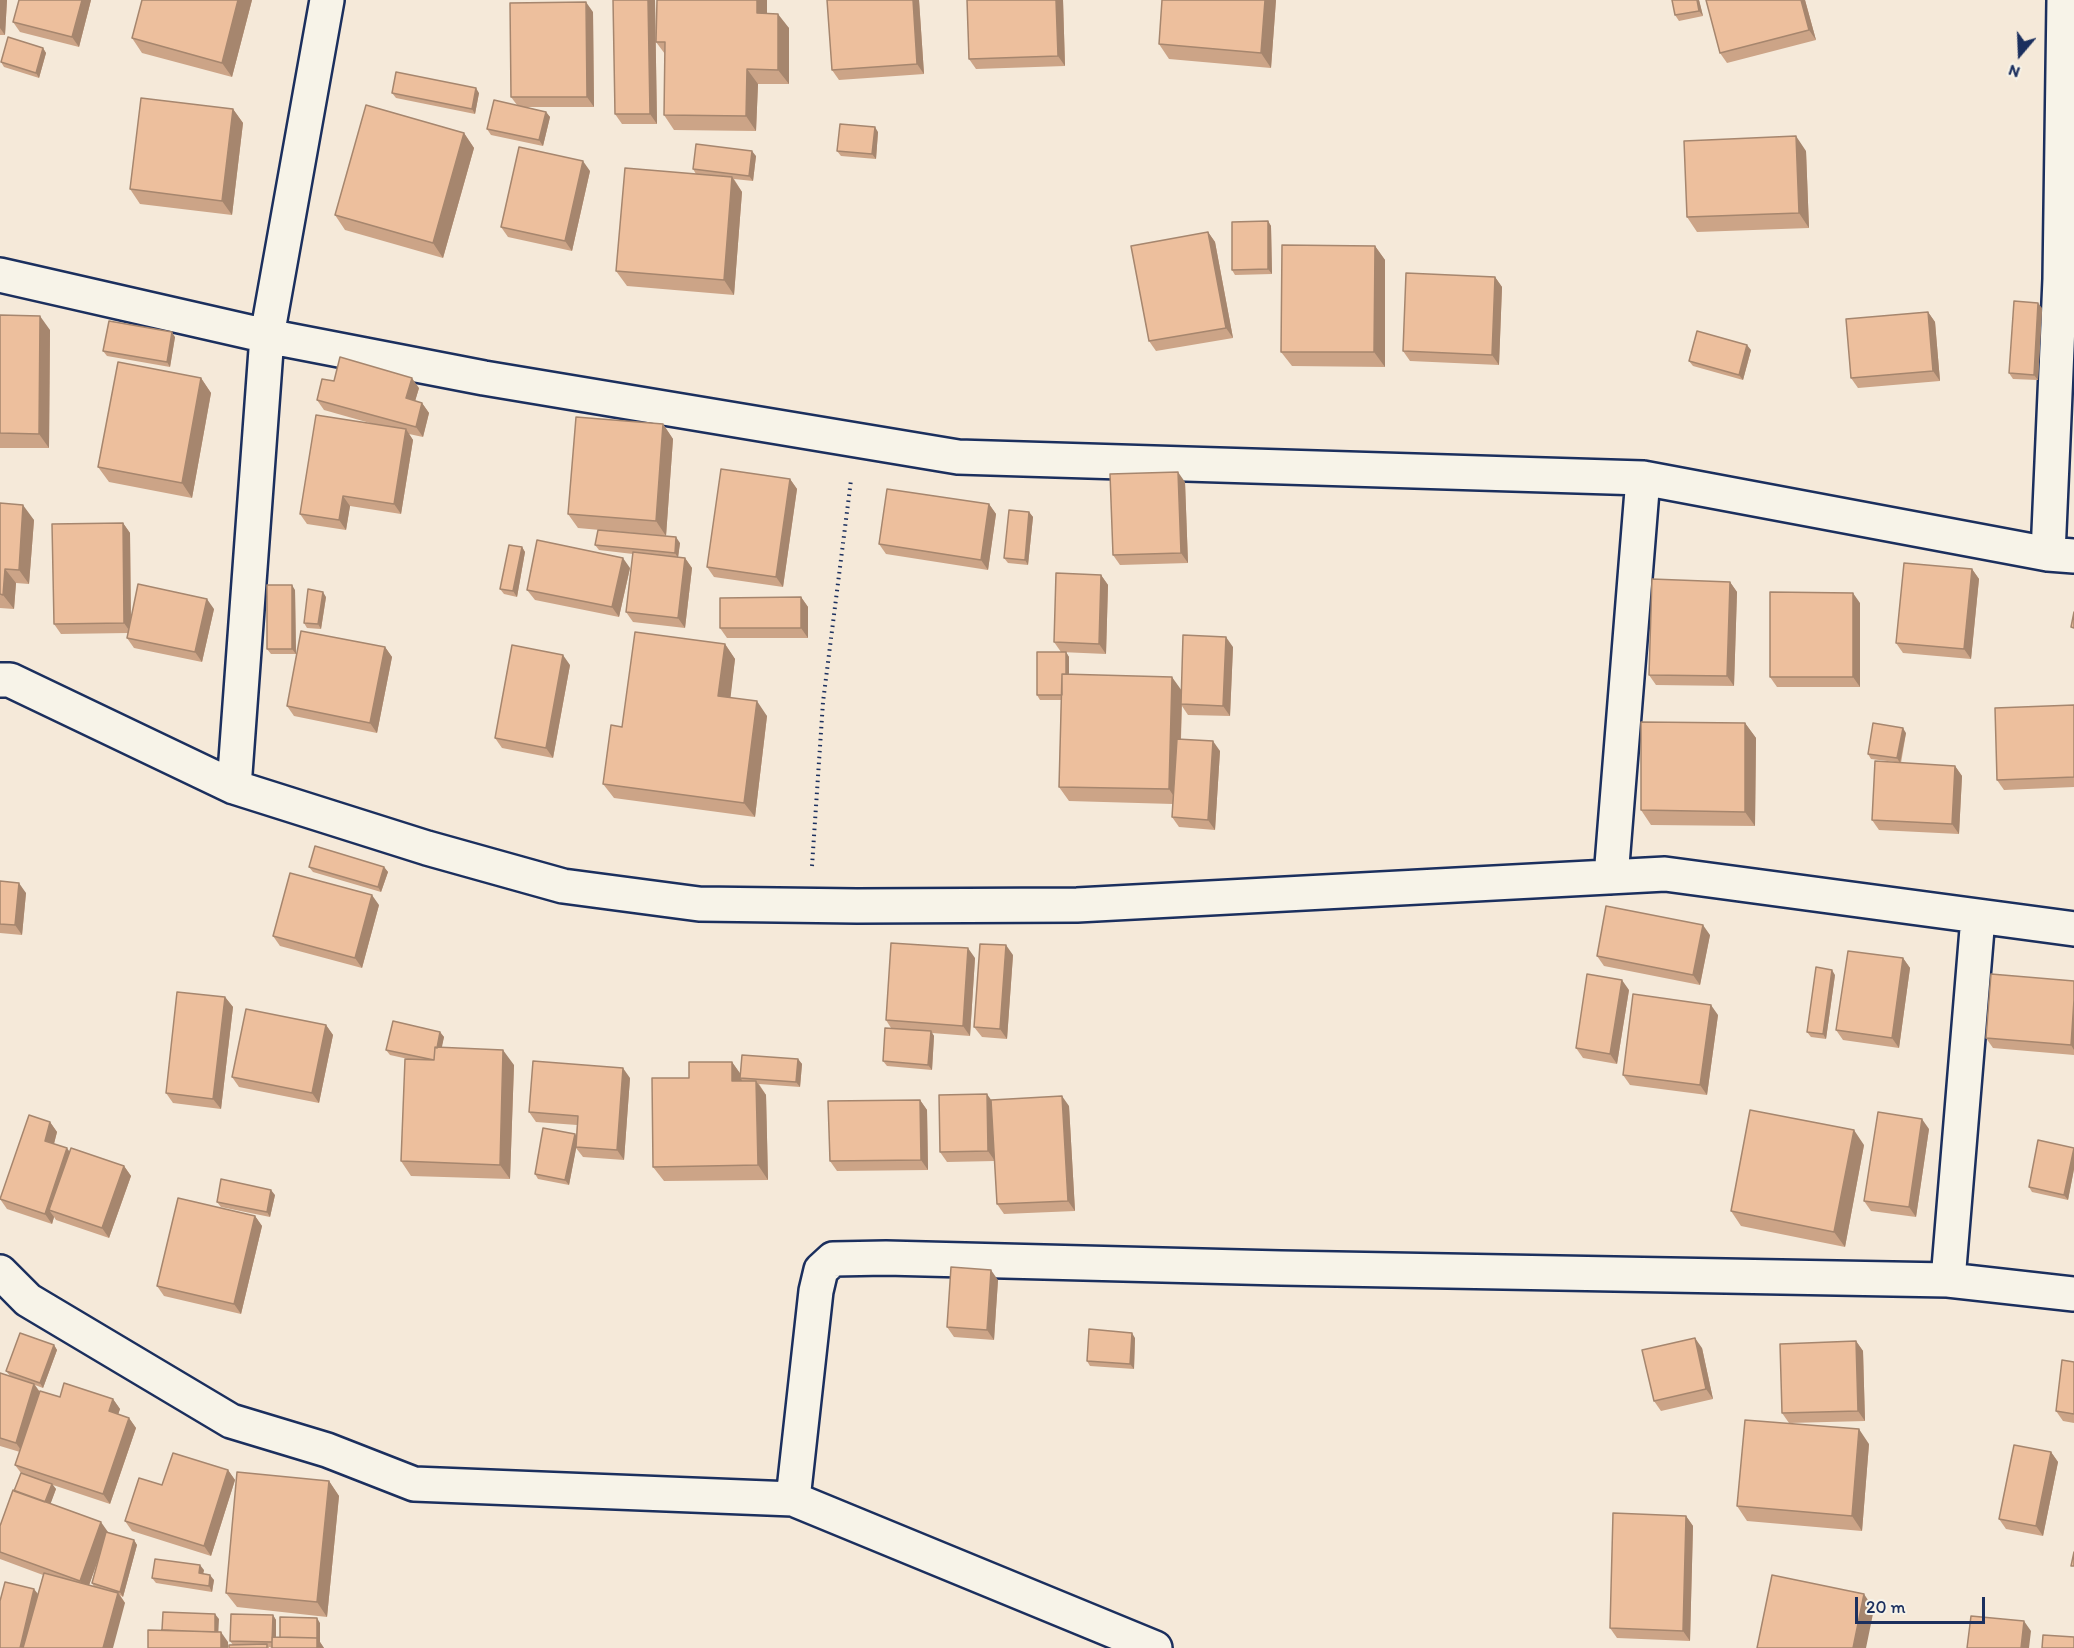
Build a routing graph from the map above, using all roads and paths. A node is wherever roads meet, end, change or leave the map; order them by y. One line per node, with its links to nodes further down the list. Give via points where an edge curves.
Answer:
1 (327, 0): 5 (street)
2 (2064, 0): 4 (street)
3 (0, 275): 5 (street)
4 (2067, 280): 8 (street)
5 (267, 336): 6 (street, via 484,378); 10 (street)
6 (855, 440): 7 (street, via 958,457); 12 (path, via 823,702)
7 (1643, 478): 8 (street); 11 (street)
8 (2061, 555)
9 (0, 680): 10 (street, via 10,680)
10 (234, 787): 12 (street, via 563,886 699,904)
11 (1611, 877): 12 (street, via 1077,905); 13 (street, via 1665,874)
12 (809, 906)
13 (1978, 917): 14 (street); 16 (street)
14 (2074, 929)
15 (0, 1272): 18 (street, via 28,1300 231,1420 327,1450 414,1484)
16 (1948, 1281): 17 (street); 18 (street, via 833,1260 821,1270 816,1291)
17 (2074, 1294)
18 (793, 1499): 19 (street)
19 (1155, 1648)

